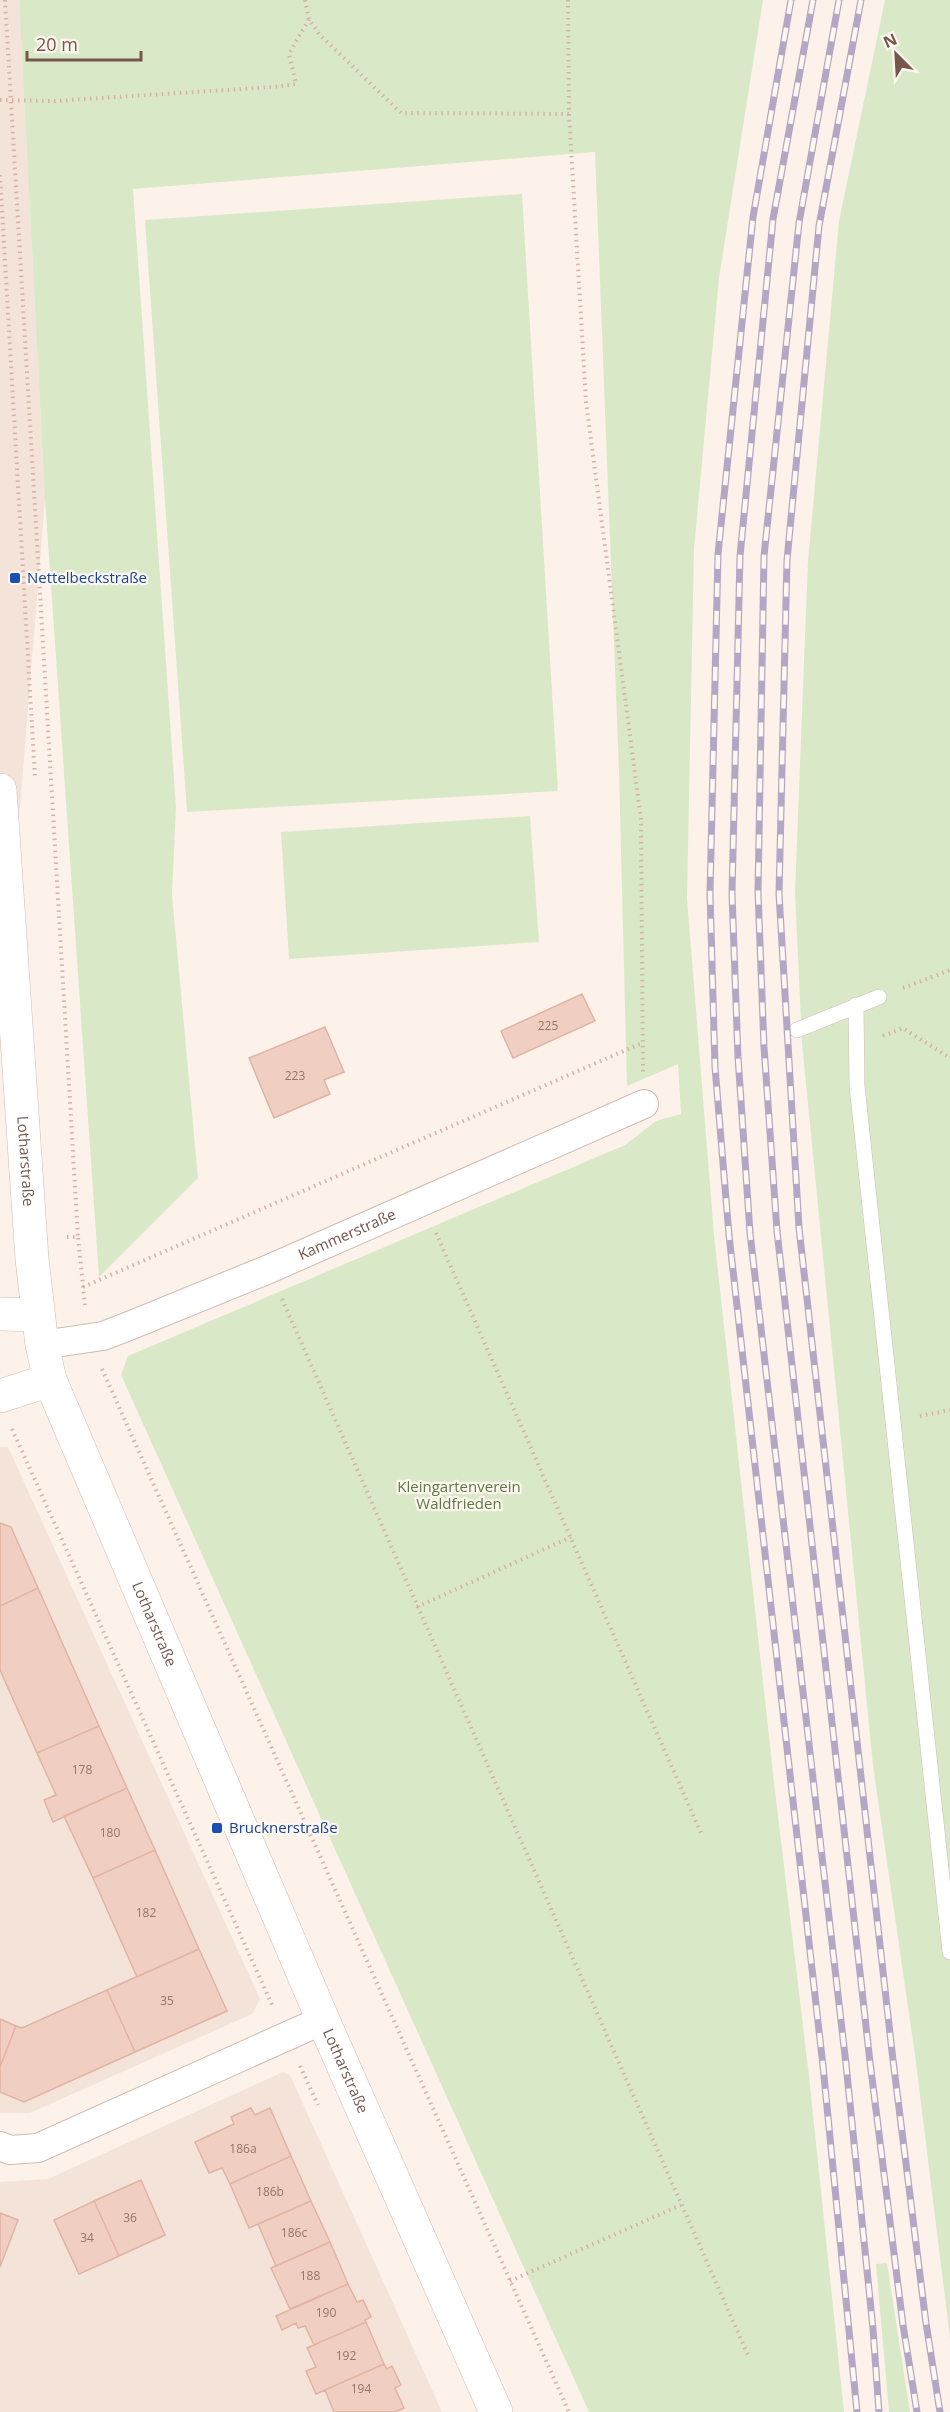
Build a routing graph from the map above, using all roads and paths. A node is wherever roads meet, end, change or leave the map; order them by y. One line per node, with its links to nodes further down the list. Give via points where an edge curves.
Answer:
1 (5, 0): 6 (path)
2 (305, 0): 4 (path)
3 (568, 0): 7 (path)
4 (309, 19): 6 (path, via 289,54 296,84 54,101); 7 (path, via 319,34 400,113)
5 (0, 100): 6 (path)
6 (11, 100): 18 (path)
7 (569, 114): 14 (path, via 585,402 641,819)
8 (0, 790): 22 (street, Lotharstraße)
9 (950, 970): 10 (path)
10 (879, 997): 11 (lane)
11 (856, 1005): 13 (lane); 29 (lane, via 857,1086)
12 (903, 1028): 15 (path)
13 (796, 1030)
14 (642, 1043): 16 (path); 20 (path)
15 (950, 1058)
16 (644, 1104): 17 (street, Kammerstraße)
17 (423, 1202): 19 (street, Kammerstraße); 26 (path)
18 (78, 1237)
19 (269, 1269): 23 (street, Kammerstraße); 27 (path)
20 (83, 1287)
21 (0, 1314): 22 (street, Kammerstraße)
22 (40, 1330): 23 (street, Kammerstraße); 24 (street, Lotharstraße)
23 (88, 1339): 35 (path)
24 (50, 1380): 25 (street); 30 (street, Lotharstraße)
25 (0, 1396): 31 (path)
26 (571, 1538): 27 (path); 28 (path)
27 (417, 1607): 34 (path)
28 (701, 1833)
29 (950, 1952)
30 (323, 2020): 31 (street); 37 (street, Lotharstraße)
31 (287, 2037): 32 (path); 33 (street, via 38,2148 10,2150)
32 (321, 2112)
33 (0, 2146)
34 (681, 2205): 35 (path); 36 (path)
35 (510, 2281): 38 (path)
36 (748, 2355)
37 (496, 2412)
38 (569, 2412)

